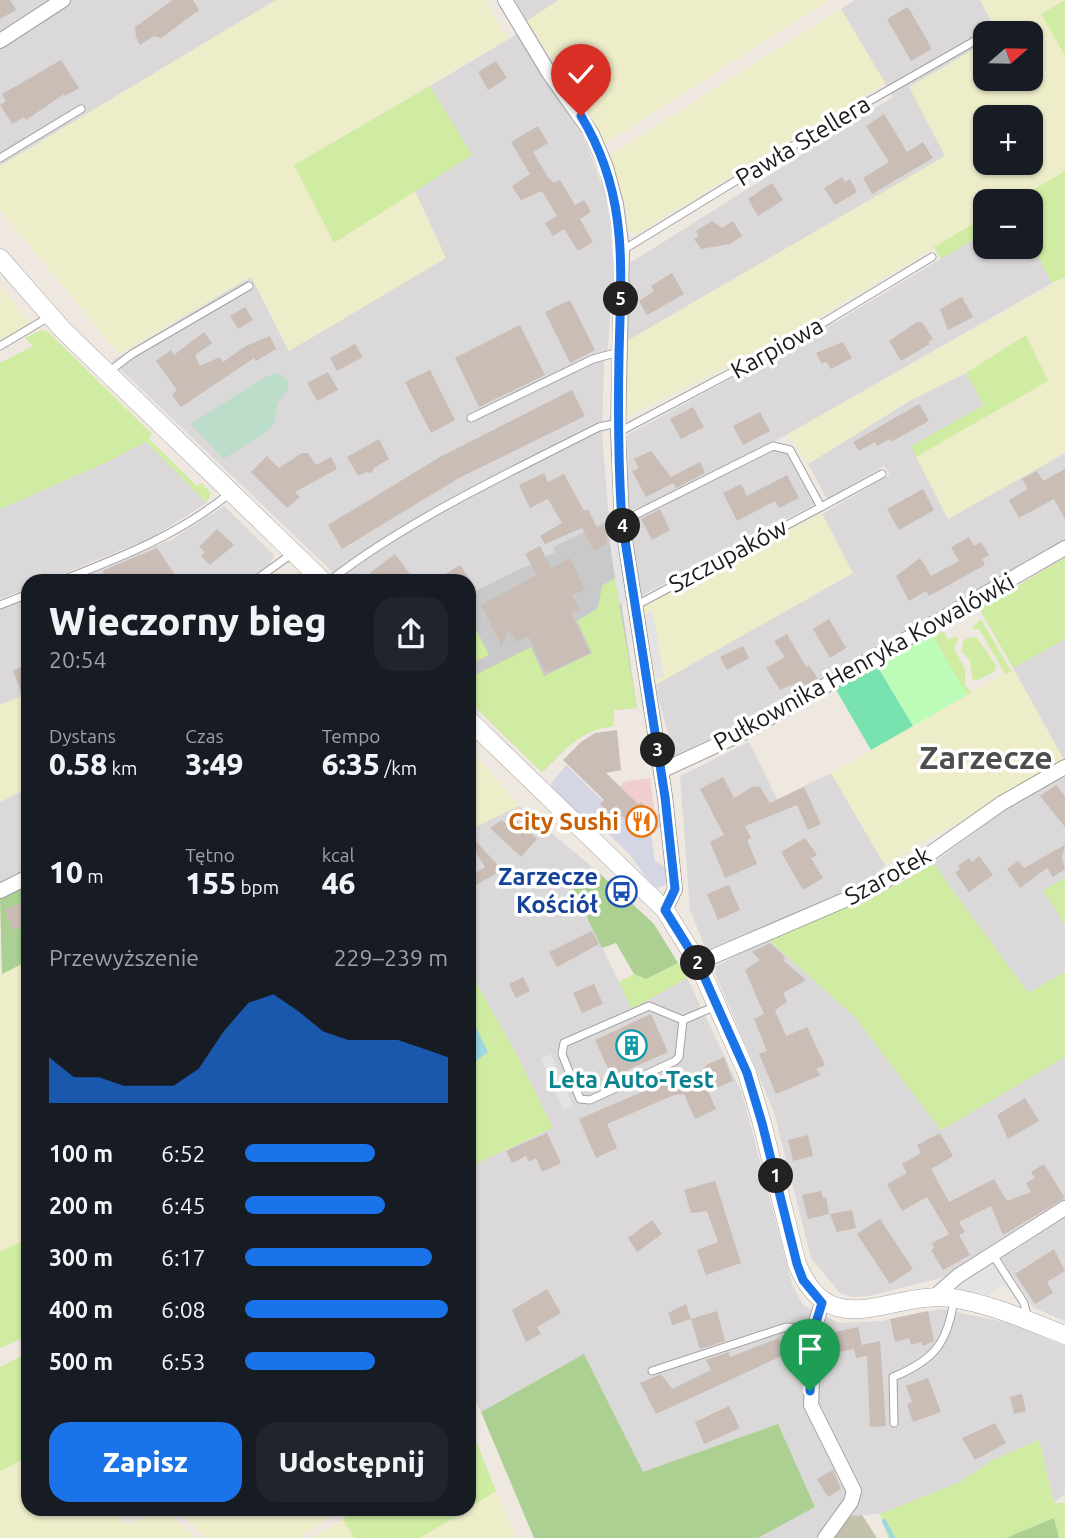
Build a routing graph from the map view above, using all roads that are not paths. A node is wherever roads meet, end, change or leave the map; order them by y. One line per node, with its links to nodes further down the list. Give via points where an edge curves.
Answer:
1 (63, 0): 3 (street)
2 (505, 0): 7 (street, via 592,134 616,204)
3 (0, 41)
4 (973, 42): 7 (lane, Pawła Stellera, via 822,128)
5 (81, 109): 6 (lane)
6 (0, 158)
7 (622, 251): 13 (street)
8 (932, 257): 16 (lane, Karpiowa, via 807,332)
9 (0, 258): 11 (street)
10 (249, 286): 14 (lane, via 132,354)
11 (50, 316): 12 (lane); 14 (street)
12 (0, 346)
13 (619, 352): 15 (lane, via 593,359); 16 (street)
14 (107, 374): 18 (street)
15 (471, 418)
16 (618, 428): 20 (street); 26 (lane, Karpiowa, via 599,427 474,491)
17 (881, 474): 19 (lane, Szczupaków)
18 (230, 493): 22 (street); 23 (lane, via 202,516 144,548)
19 (821, 507): 20 (lane, via 790,450 773,446); 29 (lane, Szczupaków)
20 (622, 521): 29 (street)
21 (1065, 548): 32 (street, Pułkownika Henryka Kowalówki, via 741,734)
22 (294, 553): 24 (lane); 25 (street)
23 (78, 574)
24 (264, 574)
25 (316, 574)
26 (339, 574)
27 (21, 597): 28 (lane)
28 (0, 605)
29 (635, 606): 32 (street)
30 (476, 727): 35 (street)
31 (1065, 767): 36 (street, Szarotek, via 875,887)
32 (661, 771): 35 (street, via 675,889)
33 (21, 880): 34 (street)
34 (0, 891)
35 (665, 910): 36 (street)
36 (698, 963): 37 (street)
37 (717, 1006): 38 (lane); 43 (street, via 747,1073 797,1264 803,1280)
38 (683, 1020): 38 (lane, via 649,1006 564,1043 562,1054 580,1099 590,1100 676,1061)
39 (1065, 1208): 40 (street)
40 (992, 1254): 41 (street); 44 (lane, via 1024,1303)
41 (934, 1297): 42 (street); 43 (street, via 858,1309)
42 (954, 1299): 44 (street); 48 (lane, via 944,1341 910,1370 893,1377)
43 (822, 1303): 45 (street)
44 (1028, 1321): 46 (street)
45 (814, 1329): 47 (lane, via 786,1327); 49 (street, via 811,1405 854,1492)
46 (1065, 1335)
47 (652, 1371)
48 (894, 1423)
49 (825, 1538)

